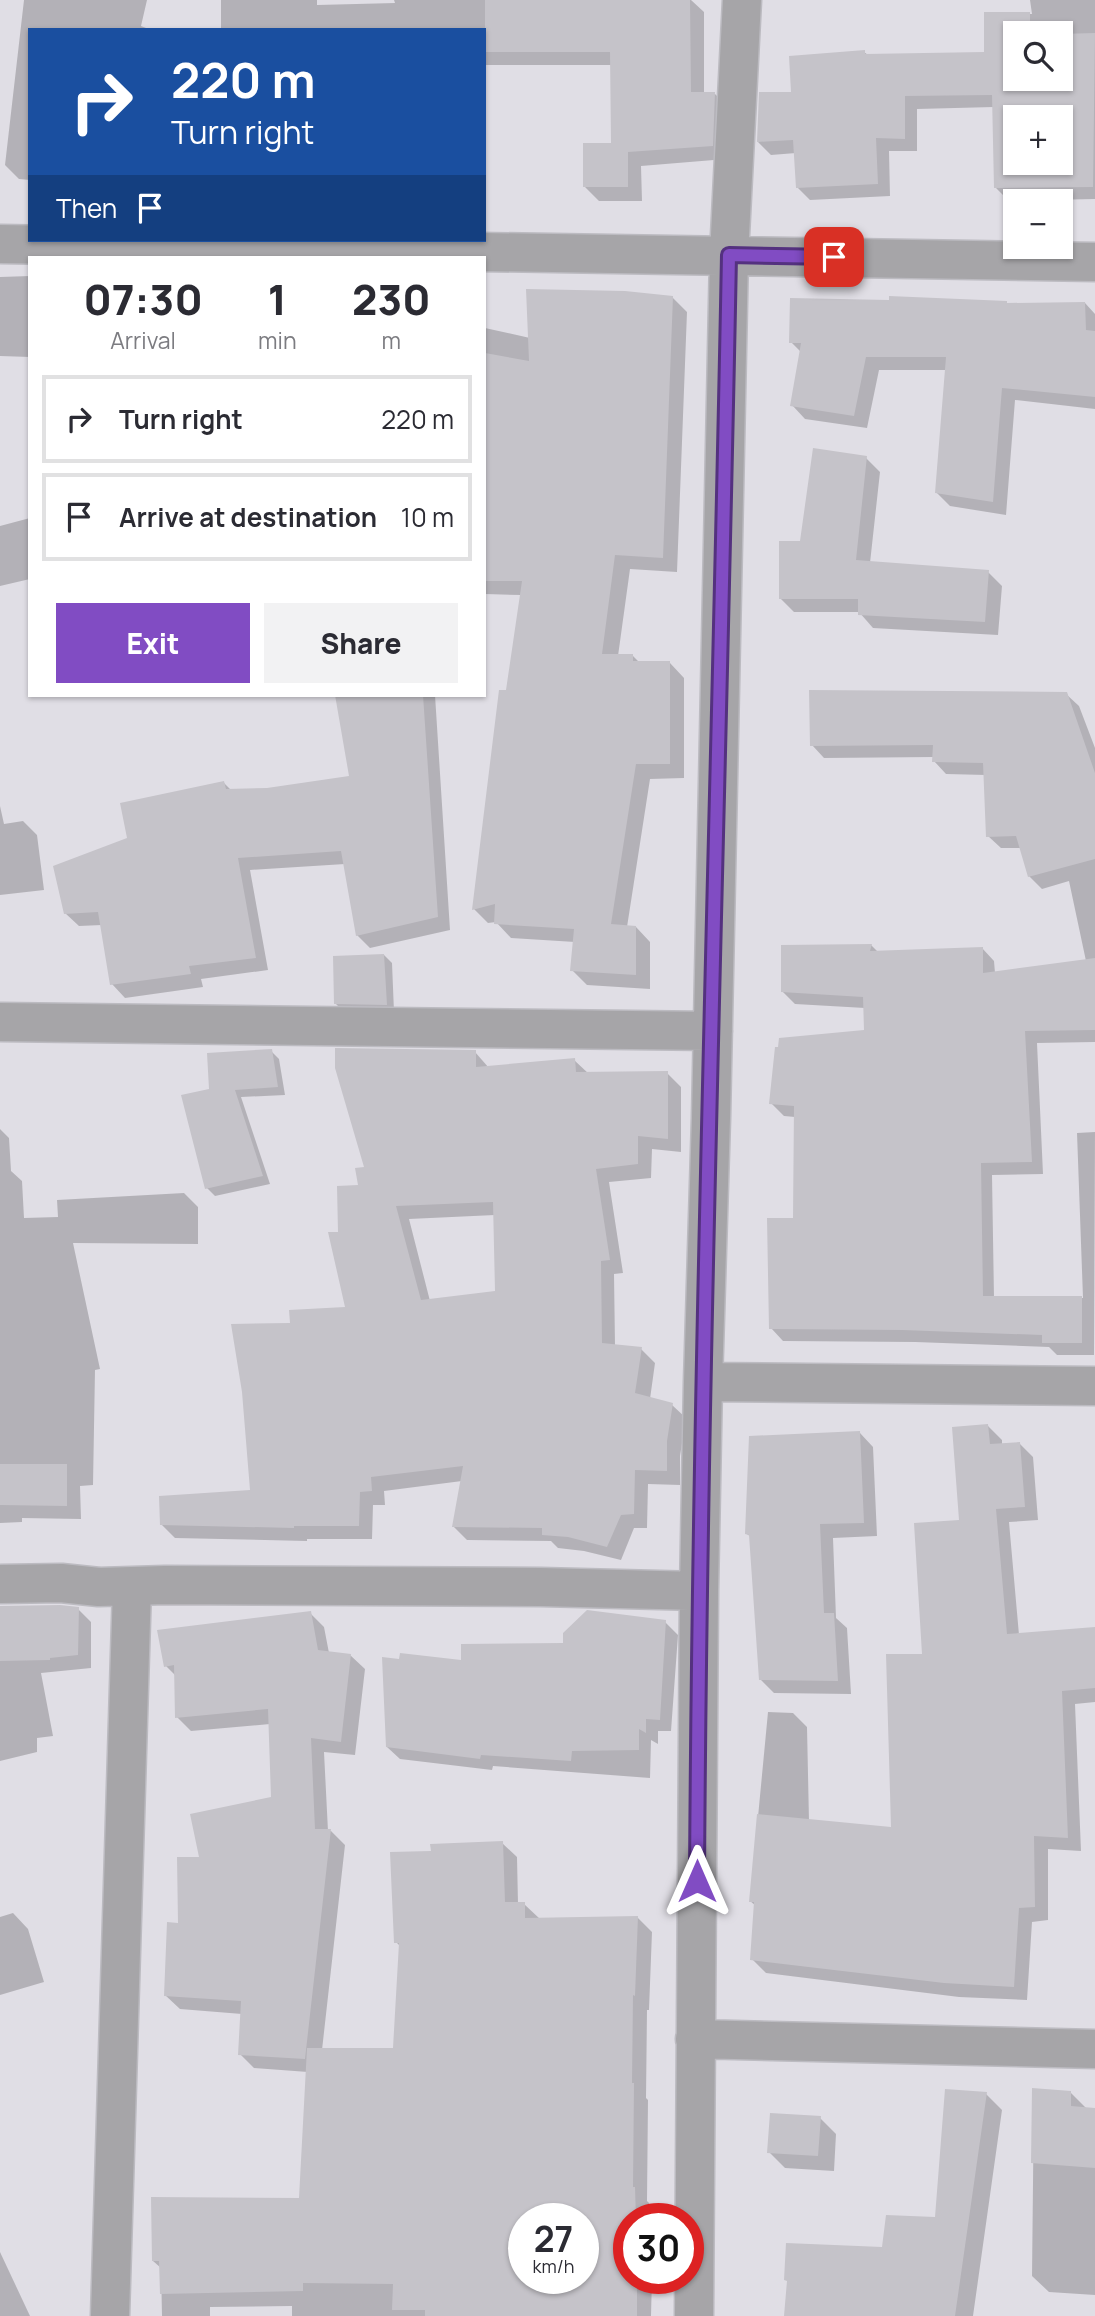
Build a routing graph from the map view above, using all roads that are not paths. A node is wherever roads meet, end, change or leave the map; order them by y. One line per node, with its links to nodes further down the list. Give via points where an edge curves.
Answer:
1 (743, 0): 3 (street)
2 (0, 244): 3 (street)
3 (729, 255): 4 (street); 6 (street)
4 (1095, 262)
5 (0, 1021): 6 (street)
6 (713, 1031): 7 (street)
7 (703, 1382): 8 (street); 11 (street)
8 (1095, 1386)
9 (0, 1584): 10 (street)
10 (132, 1587): 11 (street); 14 (street)
11 (699, 1591): 12 (street)
12 (695, 2039): 13 (street); 15 (street)
13 (1095, 2049)
14 (110, 2316)
15 (694, 2316)

